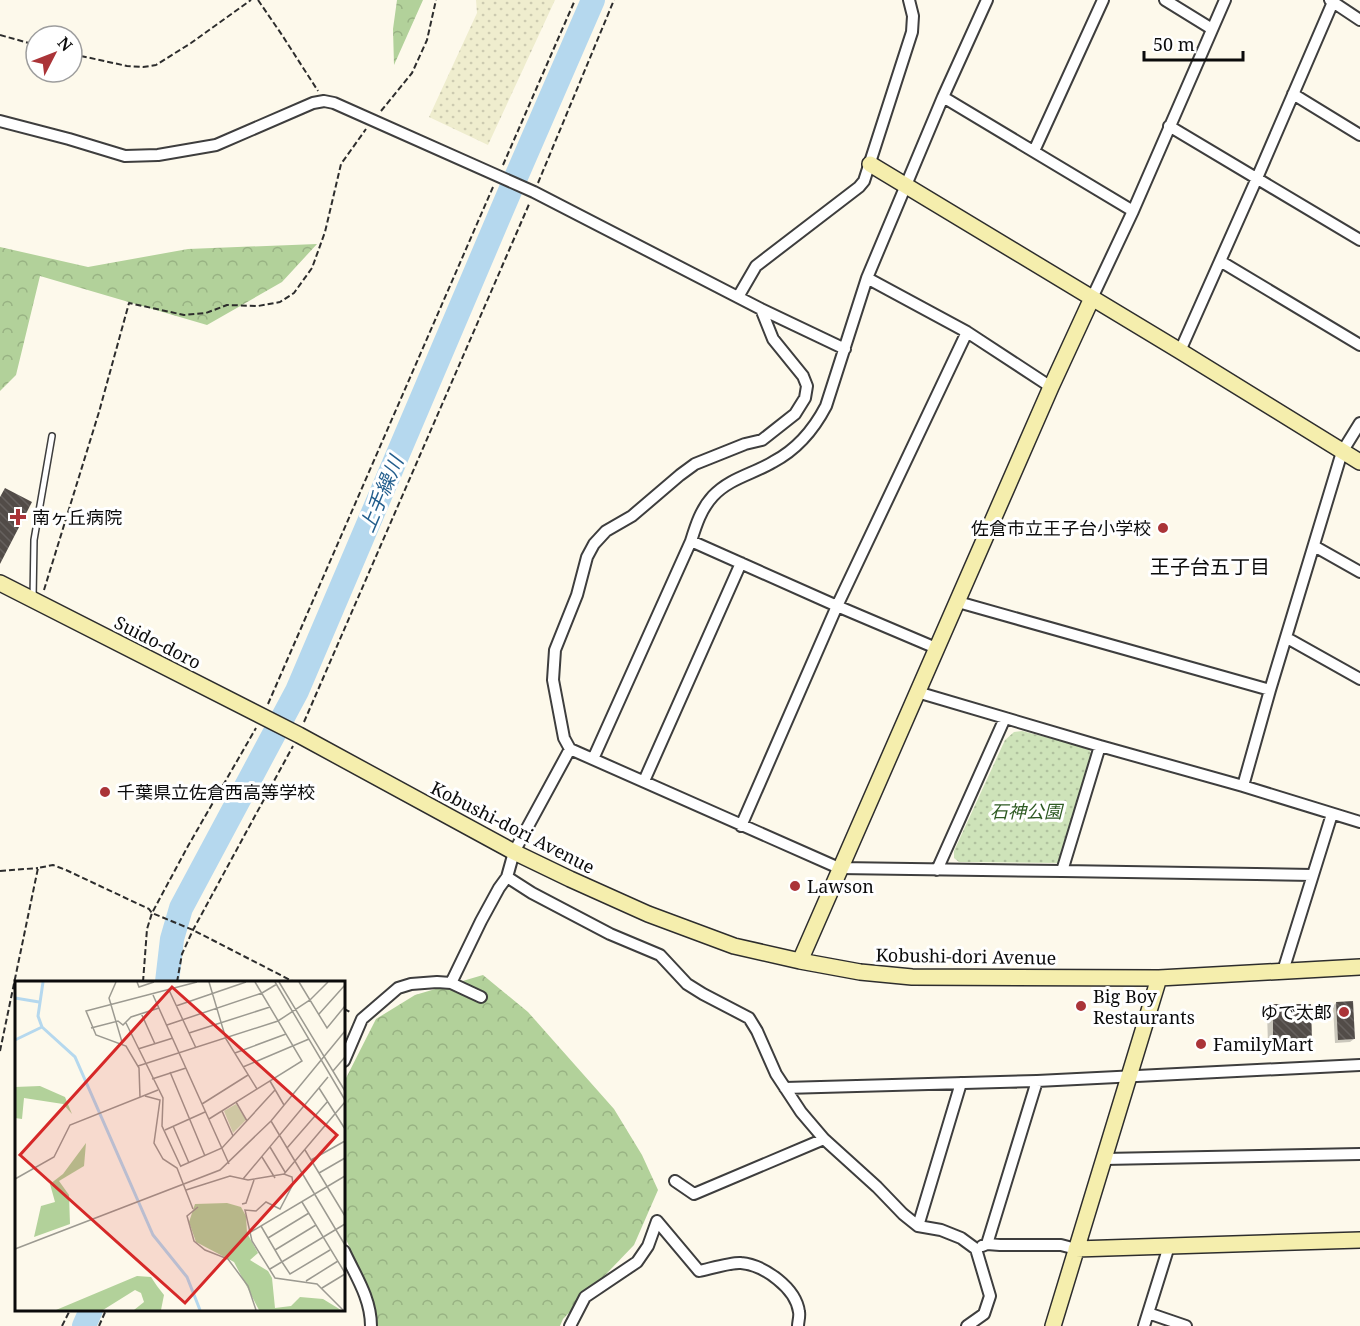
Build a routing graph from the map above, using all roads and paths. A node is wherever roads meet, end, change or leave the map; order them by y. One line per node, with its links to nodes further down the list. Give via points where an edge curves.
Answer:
1 (251, 0): 16 (path, via 156,66 143,68)
2 (258, 0): 19 (path)
3 (436, 0): 20 (path, via 427,40 412,73)
4 (574, 0): 26 (path)
5 (615, 0): 29 (path)
6 (909, 0): 25 (street, via 912,32)
7 (987, 0): 18 (street)
8 (1103, 0): 24 (street)
9 (1165, 0): 13 (street)
10 (1224, 0): 13 (street)
11 (1331, 1): 12 (street); 17 (street)
12 (1360, 20)
13 (1212, 29): 22 (street)
14 (0, 35): 15 (path)
15 (24, 42)
16 (84, 57)
17 (1293, 94): 23 (street); 27 (street)
18 (943, 97): 24 (street); 28 (street)
19 (324, 100): 20 (street); 21 (street, via 216,145 158,155 125,156)
20 (372, 120): 26 (street); 51 (path, via 341,164 312,268 294,293 280,302 227,305 206,313 184,315 129,303 99,412)
21 (0, 121)
22 (1169, 126): 27 (street); 30 (street)
23 (1360, 135)
24 (1034, 152): 30 (street)
25 (870, 164): 28 (street); 34 (street, via 859,187 756,266)
26 (498, 176): 29 (street); 59 (path)
27 (1257, 178): 31 (street); 32 (street)
28 (906, 185): 33 (street); 35 (street)
29 (534, 192): 34 (street); 61 (path)
30 (1133, 211): 35 (street)
31 (1360, 240)
32 (1220, 261): 38 (street); 40 (street)
33 (867, 278): 37 (street); 39 (street)
34 (738, 297): 36 (street)
35 (1092, 298): 40 (street); 41 (street)
36 (761, 309): 39 (street); 63 (street, via 773,339 803,376 807,386 805,398 795,414 762,440 695,465 594,544 586,557 577,595 555,650 553,681 564,738)
37 (967, 332): 41 (street); 53 (street)
38 (1360, 345)
39 (845, 349): 46 (street, via 819,421 774,462 737,478 712,497)
40 (1180, 351): 44 (street)
41 (1051, 387): 52 (street)
42 (1360, 423): 44 (street)
43 (52, 436): 51 (lane, via 34,540)
44 (1342, 452): 45 (street); 47 (street)
45 (1360, 462)
46 (691, 541): 48 (street); 64 (street)
47 (1314, 546): 49 (street); 54 (street)
48 (741, 563): 53 (street); 65 (street)
49 (1360, 572)
50 (0, 583): 51 (street, Suido-doro)
51 (36, 602): 59 (street, Suido-doro)
52 (958, 602): 55 (street); 57 (street)
53 (837, 606): 55 (street); 69 (street)
54 (1287, 638): 56 (street); 57 (street)
55 (936, 648): 58 (street)
56 (1360, 679)
57 (1270, 690): 66 (street)
58 (917, 693): 60 (street); 72 (street)
59 (263, 717): 61 (street, Suido-doro); 78 (path)
60 (1005, 718): 62 (street); 73 (street)
61 (299, 735): 70 (street, Kobushi-dori Avenue); 79 (path)
62 (1100, 746): 66 (street); 75 (street)
63 (570, 749): 64 (street); 70 (street)
64 (593, 759): 65 (street)
65 (644, 781): 69 (street)
66 (1243, 786): 67 (street)
67 (1332, 814): 68 (street); 76 (street)
68 (1360, 822)
69 (741, 826): 72 (street)
70 (514, 852): 77 (street); 80 (street, Kobushi-dori Avenue, via 648,914 734,946)
71 (39, 868): 74 (path); 78 (path, via 53,866 66,870); 89 (path)
72 (839, 868): 73 (street); 80 (street)
73 (937, 870): 75 (street)
74 (0, 871)
75 (1062, 871): 76 (street)
76 (1312, 875): 82 (street)
77 (507, 877): 87 (street); 95 (street, via 610,934 660,955 687,984 749,1018)
78 (152, 913): 79 (path); 84 (path)
79 (193, 930): 85 (path, via 182,954); 86 (path)
80 (800, 961): 83 (street, Kobushi-dori Avenue, via 912,977)
81 (1360, 968): 82 (street, Kobushi-dori Avenue)
82 (1283, 971): 83 (street, Kobushi-dori Avenue)
83 (1160, 978): 92 (street)
84 (143, 981)
85 (177, 981)
86 (292, 981)
87 (452, 983): 88 (street); 90 (street, via 437,981 398,988 362,1018)
88 (481, 997)
89 (0, 1051)
90 (345, 1058)
91 (1360, 1065): 92 (street)
92 (1129, 1076): 93 (street); 98 (street)
93 (1037, 1081): 94 (street); 102 (street)
94 (962, 1083): 95 (street); 100 (street)
95 (786, 1088): 96 (street)
96 (824, 1139): 99 (street, via 694,1194); 100 (street)
97 (1360, 1154): 98 (street)
98 (1104, 1159): 105 (street)
99 (675, 1181)
100 (918, 1226): 104 (street, via 941,1230)
101 (1360, 1240): 103 (street)
102 (987, 1244): 104 (street); 105 (street, via 1061,1245)
103 (1169, 1246): 105 (street); 109 (street)
104 (976, 1249): 115 (street, via 990,1296 984,1314)
105 (1076, 1249): 116 (street)
106 (345, 1253): 112 (street, via 367,1299)
107 (70, 1311): 110 (path)
108 (106, 1311): 111 (path)
109 (1148, 1313): 117 (street); 118 (street)
110 (62, 1326)
111 (99, 1326)
112 (371, 1326)
113 (570, 1326): 114 (street, via 585,1297 637,1262 657,1221 699,1271 740,1262 780,1281 792,1293 799,1312)
114 (798, 1326)
115 (968, 1326)
116 (1053, 1326)
117 (1144, 1326)
118 (1186, 1326)

